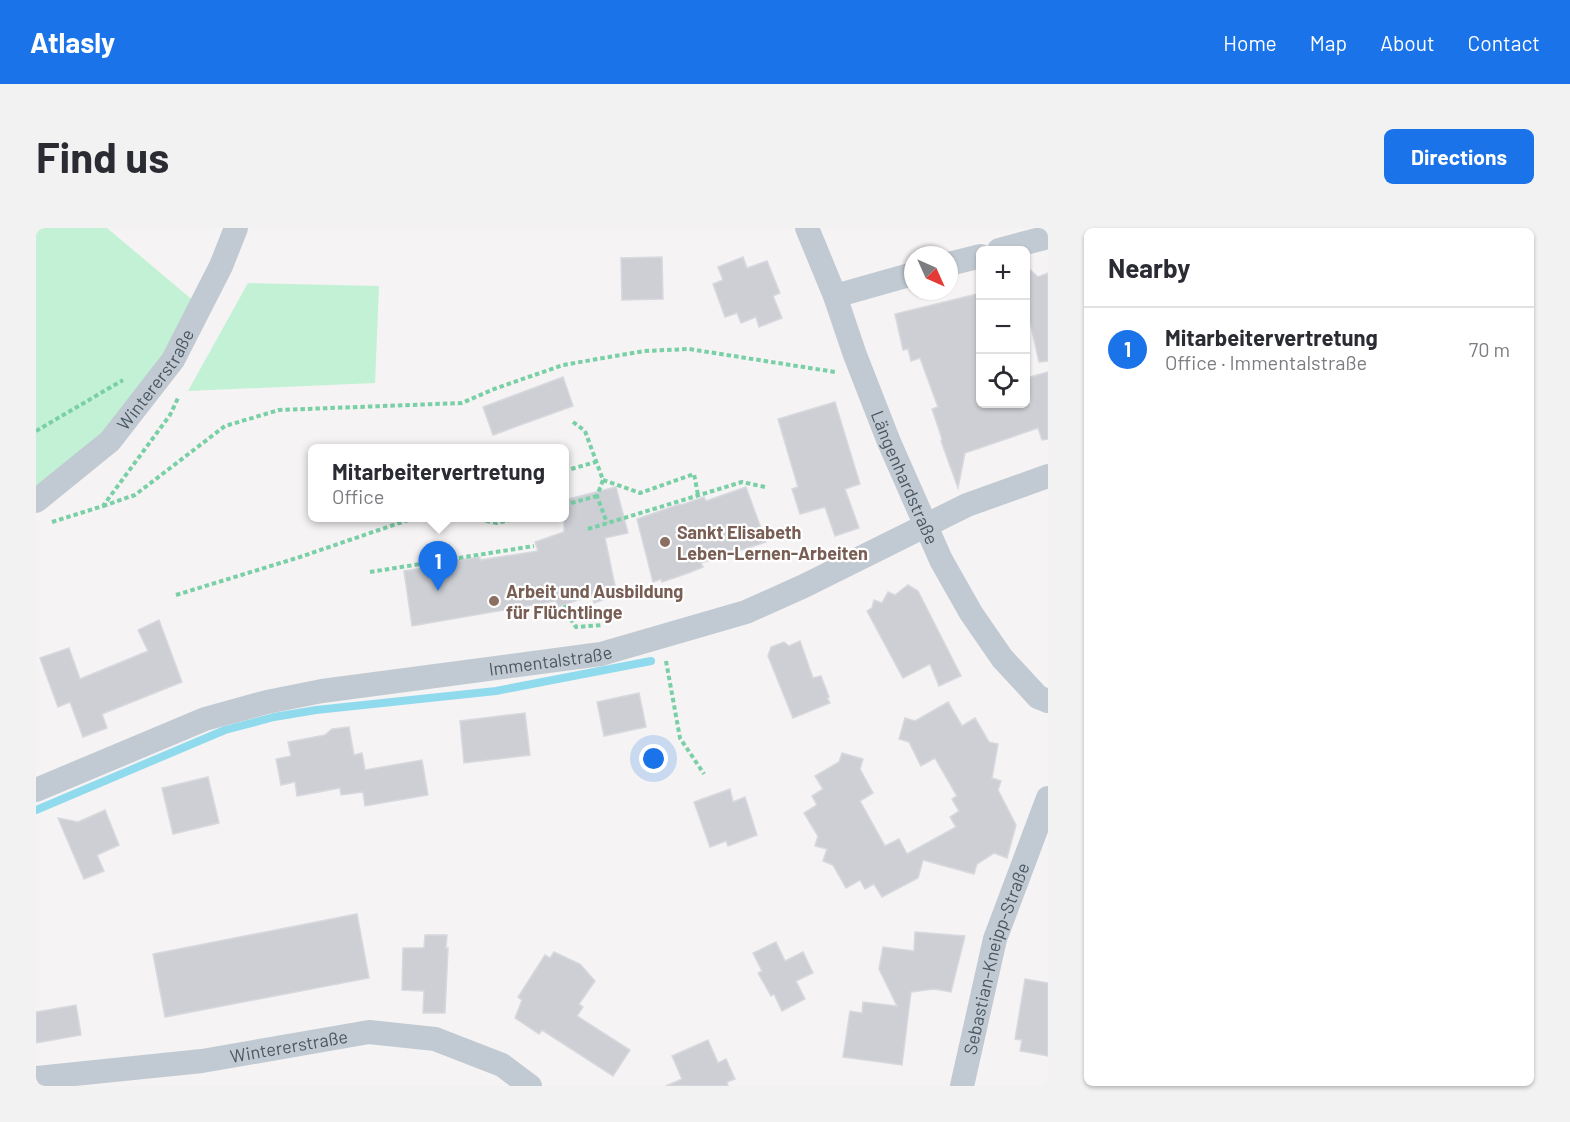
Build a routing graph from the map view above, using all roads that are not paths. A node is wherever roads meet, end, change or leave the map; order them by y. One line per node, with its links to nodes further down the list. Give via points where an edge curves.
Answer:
1 (236, 228): 10 (street, Wintererstraße, via 173,360 110,441)
2 (807, 228): 8 (street, Längenhardstraße)
3 (1048, 237): 4 (street)
4 (1014, 246)
5 (976, 257): 6 (street)
6 (958, 262)
7 (904, 277): 8 (street)
8 (835, 296): 11 (street, Längenhardstraße, via 889,442)
9 (1048, 476): 11 (street, Immentalstraße, via 967,505)
10 (36, 501)
11 (926, 525): 12 (street, Längenhardstraße, via 941,560 977,622 1002,658 1038,697); 13 (street, Immentalstraße, via 746,612 601,654 322,691 267,702 205,718)
12 (1048, 701)
13 (36, 790)
14 (1048, 798): 17 (street, Sebastian-Kneipp-Straße, via 995,939)
15 (36, 1078): 16 (street, Wintererstraße, via 202,1061 369,1032 435,1038 502,1065)
16 (530, 1086)
17 (962, 1086)

